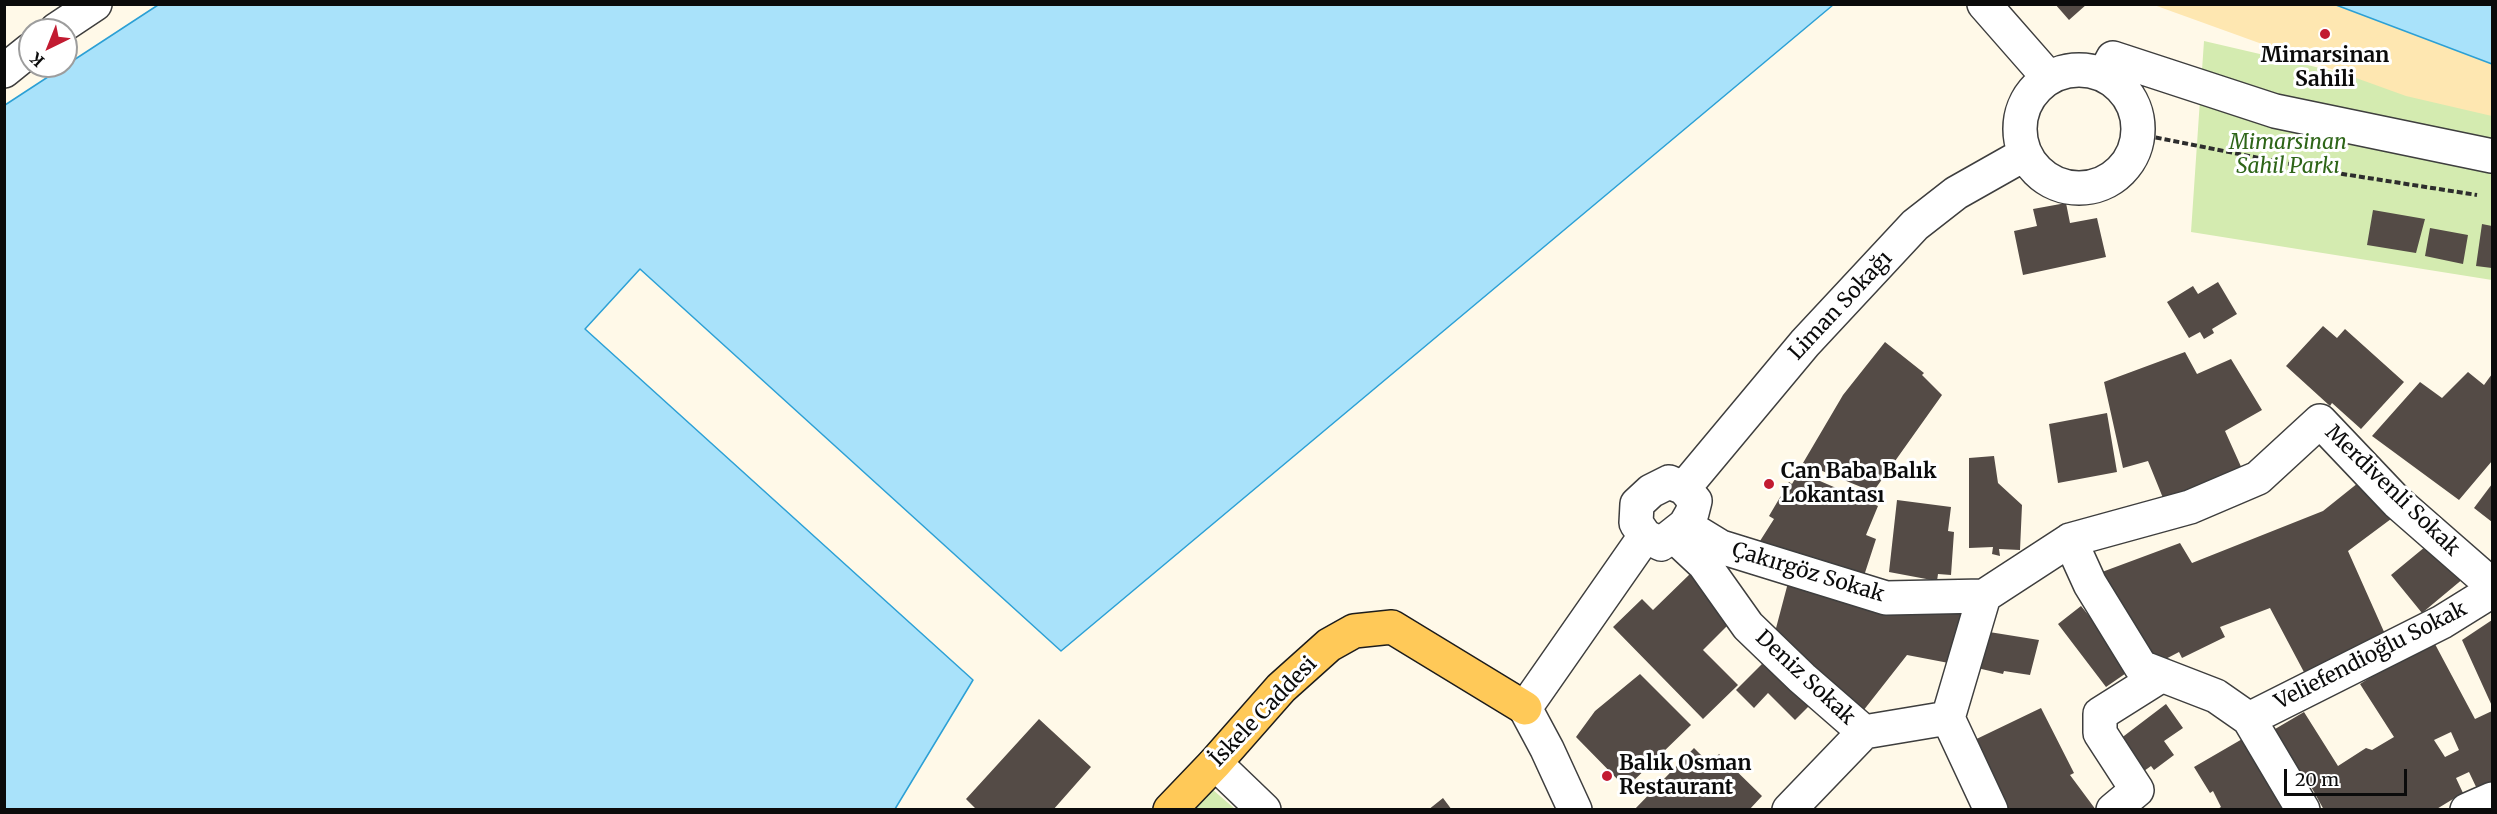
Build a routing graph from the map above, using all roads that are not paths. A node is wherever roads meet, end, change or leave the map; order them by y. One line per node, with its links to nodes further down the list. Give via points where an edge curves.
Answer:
1 (95, 4): 3 (street)
2 (1984, 4): 7 (street)
3 (74, 18)
4 (18, 60): 5 (street)
5 (4, 71)
6 (2104, 75): 7 (street, via 2090,70 2068,70); 8 (street, via 2126,93 2136,112 2138,134 2130,159 2113,178 2089,188 2063,187 2040,174); 9 (street, via 2113,58 2275,111)
7 (2048, 77): 8 (street, via 2031,92 2021,111 2019,133)
8 (2025, 154): 10 (street, Liman Sokağı, via 1956,193 1915,225 1805,343)
9 (2493, 156)
10 (1684, 488): 11 (street, via 1695,501 1692,513); 11 (street, via 1670,482 1651,491 1637,504 1636,524)
11 (1668, 532): 15 (street, Çakırgöz Sokak, via 1886,598); 17 (street); 20 (street, Deniz Sokak, via 1704,564 1748,626)
12 (2070, 540): 13 (street, Merdivenli Sokak, via 2190,507 2258,478 2320,420 2397,502); 15 (street, Merdivenli Sokak); 16 (street, via 2090,584 2141,667)
13 (2493, 585)
14 (2493, 591): 19 (street, Veliefendioğlu Sokak, via 2433,626)
15 (1979, 597): 18 (street)
16 (2162, 675): 19 (street, via 2216,696); 28 (street, via 2100,714 2100,733 2137,790)
17 (1524, 708): 21 (main road, İskele Caddesi, via 1392,627 1354,631 1329,645 1281,687); 23 (street)
18 (1948, 718): 20 (street, Deniz Sokak); 27 (street)
19 (2249, 719): 29 (street)
20 (1864, 732): 26 (street)
21 (1215, 763): 24 (main road, İskele Caddesi); 25 (street)
22 (2493, 799): 30 (street)
23 (1569, 806)
24 (1170, 810)
25 (1264, 810)
26 (1789, 810)
27 (1991, 810)
28 (2113, 810)
29 (2303, 810)
30 (2467, 810)

